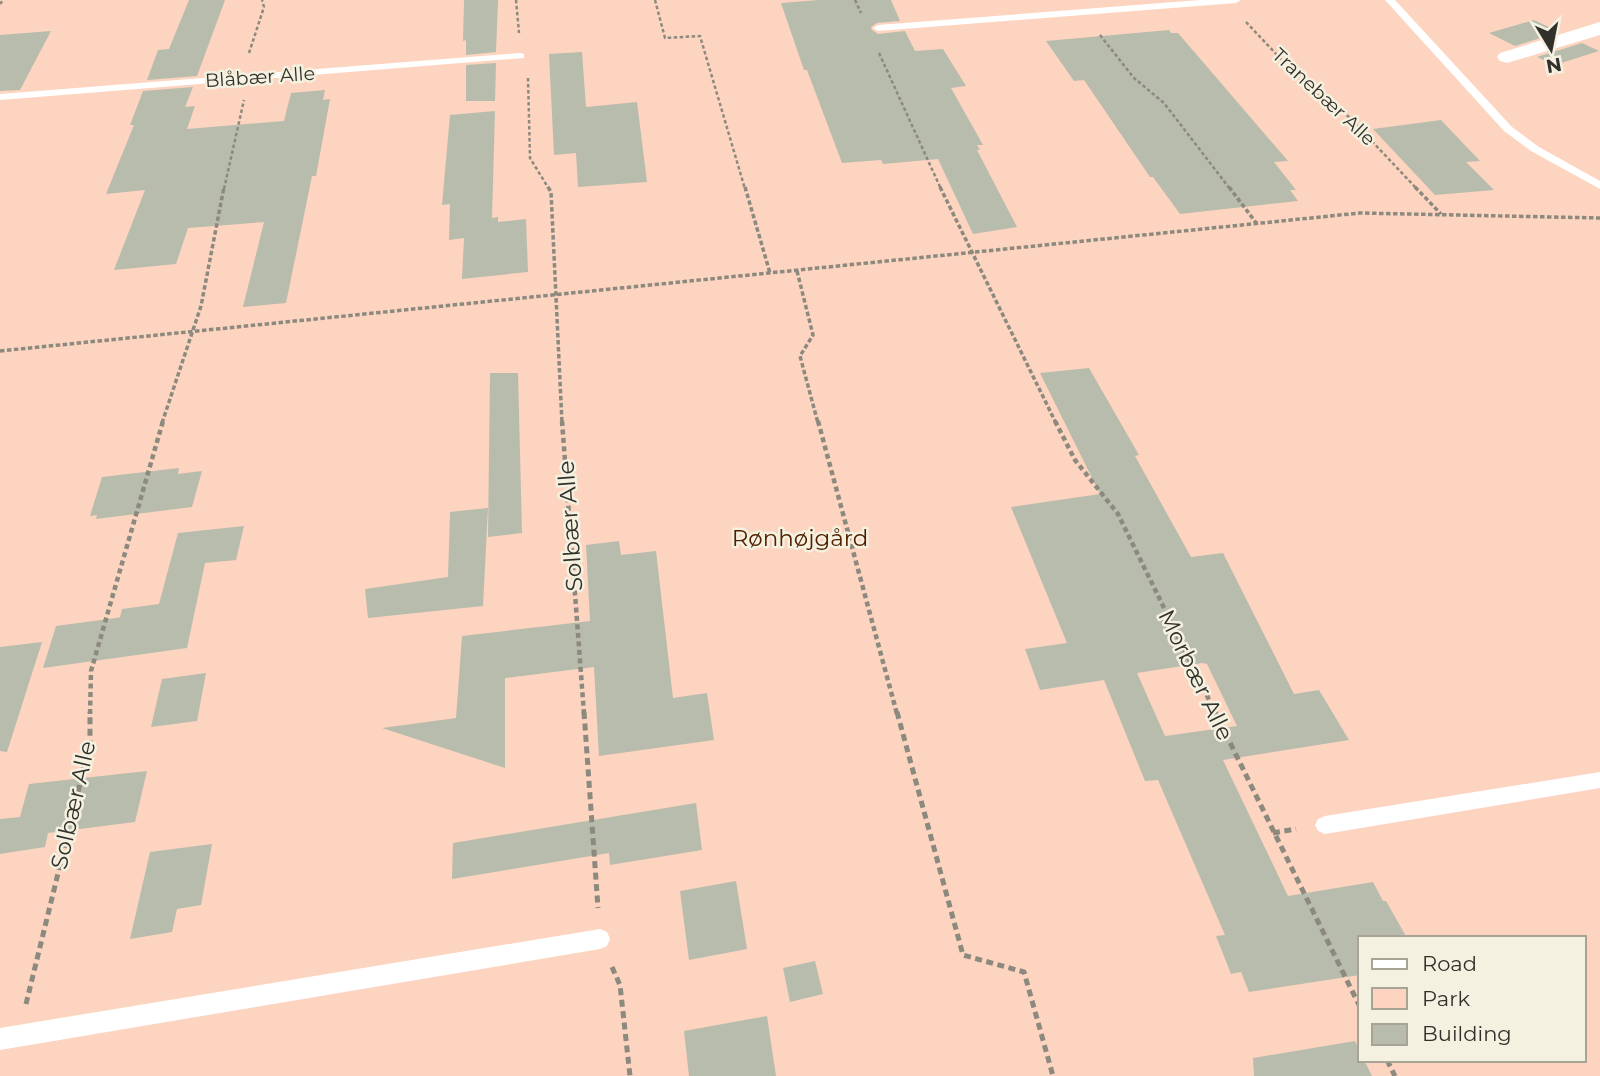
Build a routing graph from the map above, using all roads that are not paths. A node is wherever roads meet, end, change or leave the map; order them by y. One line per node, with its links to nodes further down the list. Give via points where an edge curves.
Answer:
1 (1236, 0): 3 (lane)
2 (1390, 0): 9 (lane, via 1508,129)
3 (1226, 1): 4 (lane)
4 (878, 28)
5 (1600, 28): 7 (street)
6 (520, 56): 8 (lane, Blåbær Alle)
7 (1507, 57)
8 (0, 97)
9 (1600, 186)
10 (1600, 780): 11 (lane)
11 (1325, 825)
12 (600, 939): 13 (lane)
13 (9, 1037)

